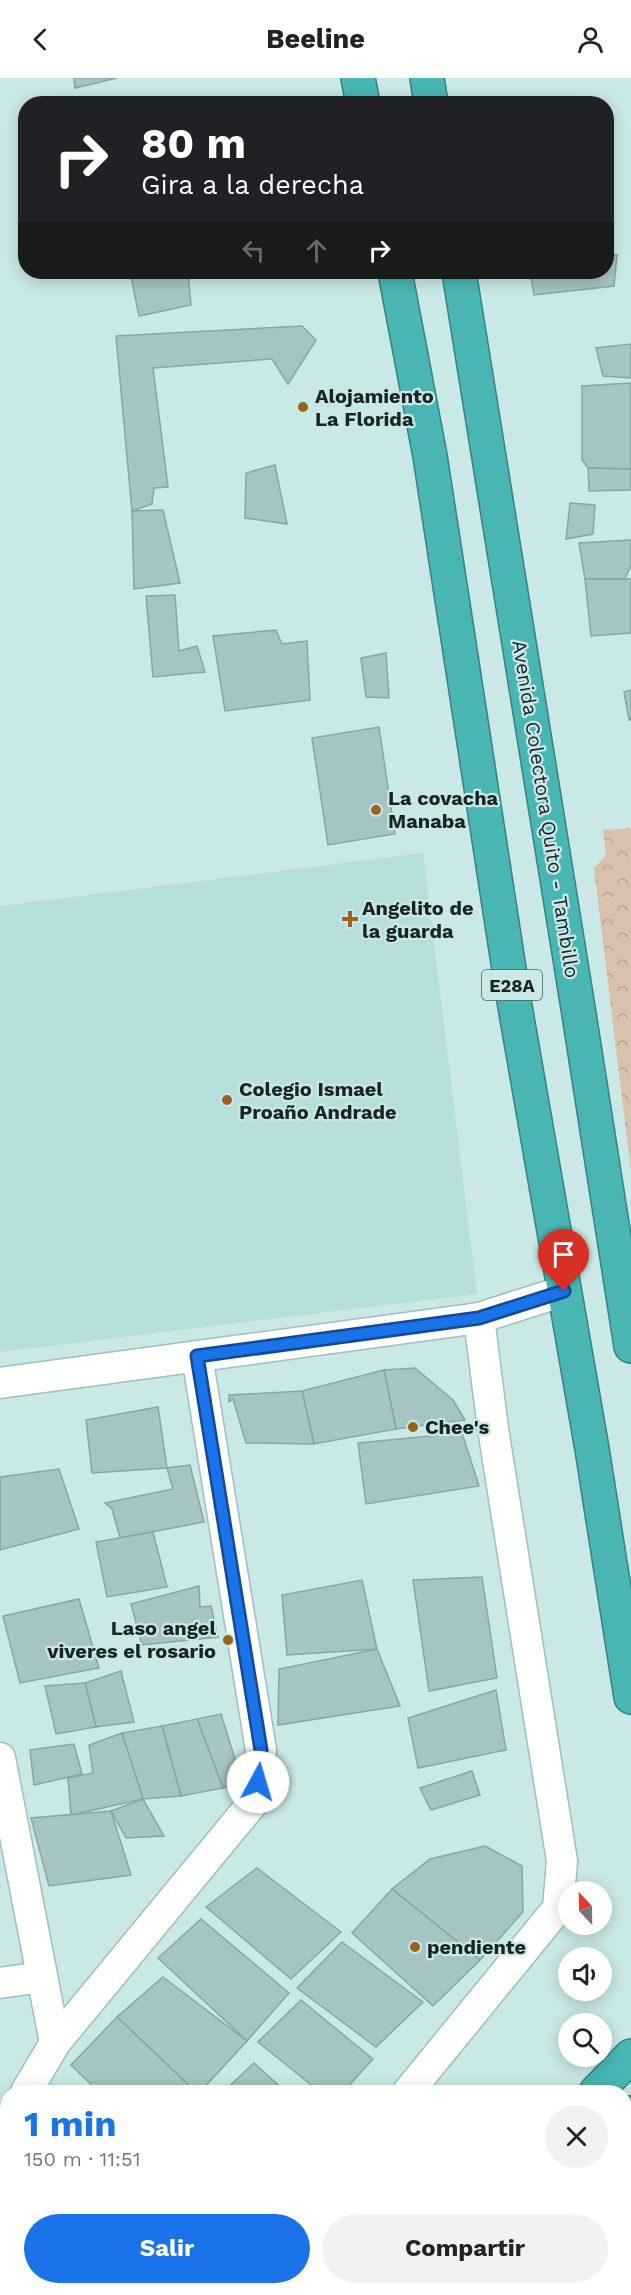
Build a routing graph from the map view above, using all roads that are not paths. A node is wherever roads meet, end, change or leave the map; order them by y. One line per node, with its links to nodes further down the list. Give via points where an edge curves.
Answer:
1 (358, 78): 3 (highway)
2 (427, 78): 4 (highway)
3 (361, 96)
4 (430, 96)
5 (396, 279): 7 (highway, E28A, via 430,456 513,995)
6 (460, 279): 9 (highway, Avenida Colectora Quito - Tambillo)
7 (564, 1291): 8 (street); 12 (highway, E28A)
8 (479, 1318): 10 (street); 19 (street, via 562,1861 558,1908)
9 (631, 1346)
10 (197, 1356): 11 (street); 16 (street, via 261,1750 256,1799)
11 (0, 1383)
12 (631, 1697)
13 (0, 1758): 14 (street)
14 (42, 1977): 15 (street); 16 (street)
15 (0, 1983)
16 (55, 2043): 18 (street)
17 (631, 2056): 20 (highway)
18 (30, 2085)
19 (414, 2085)
20 (604, 2085)

